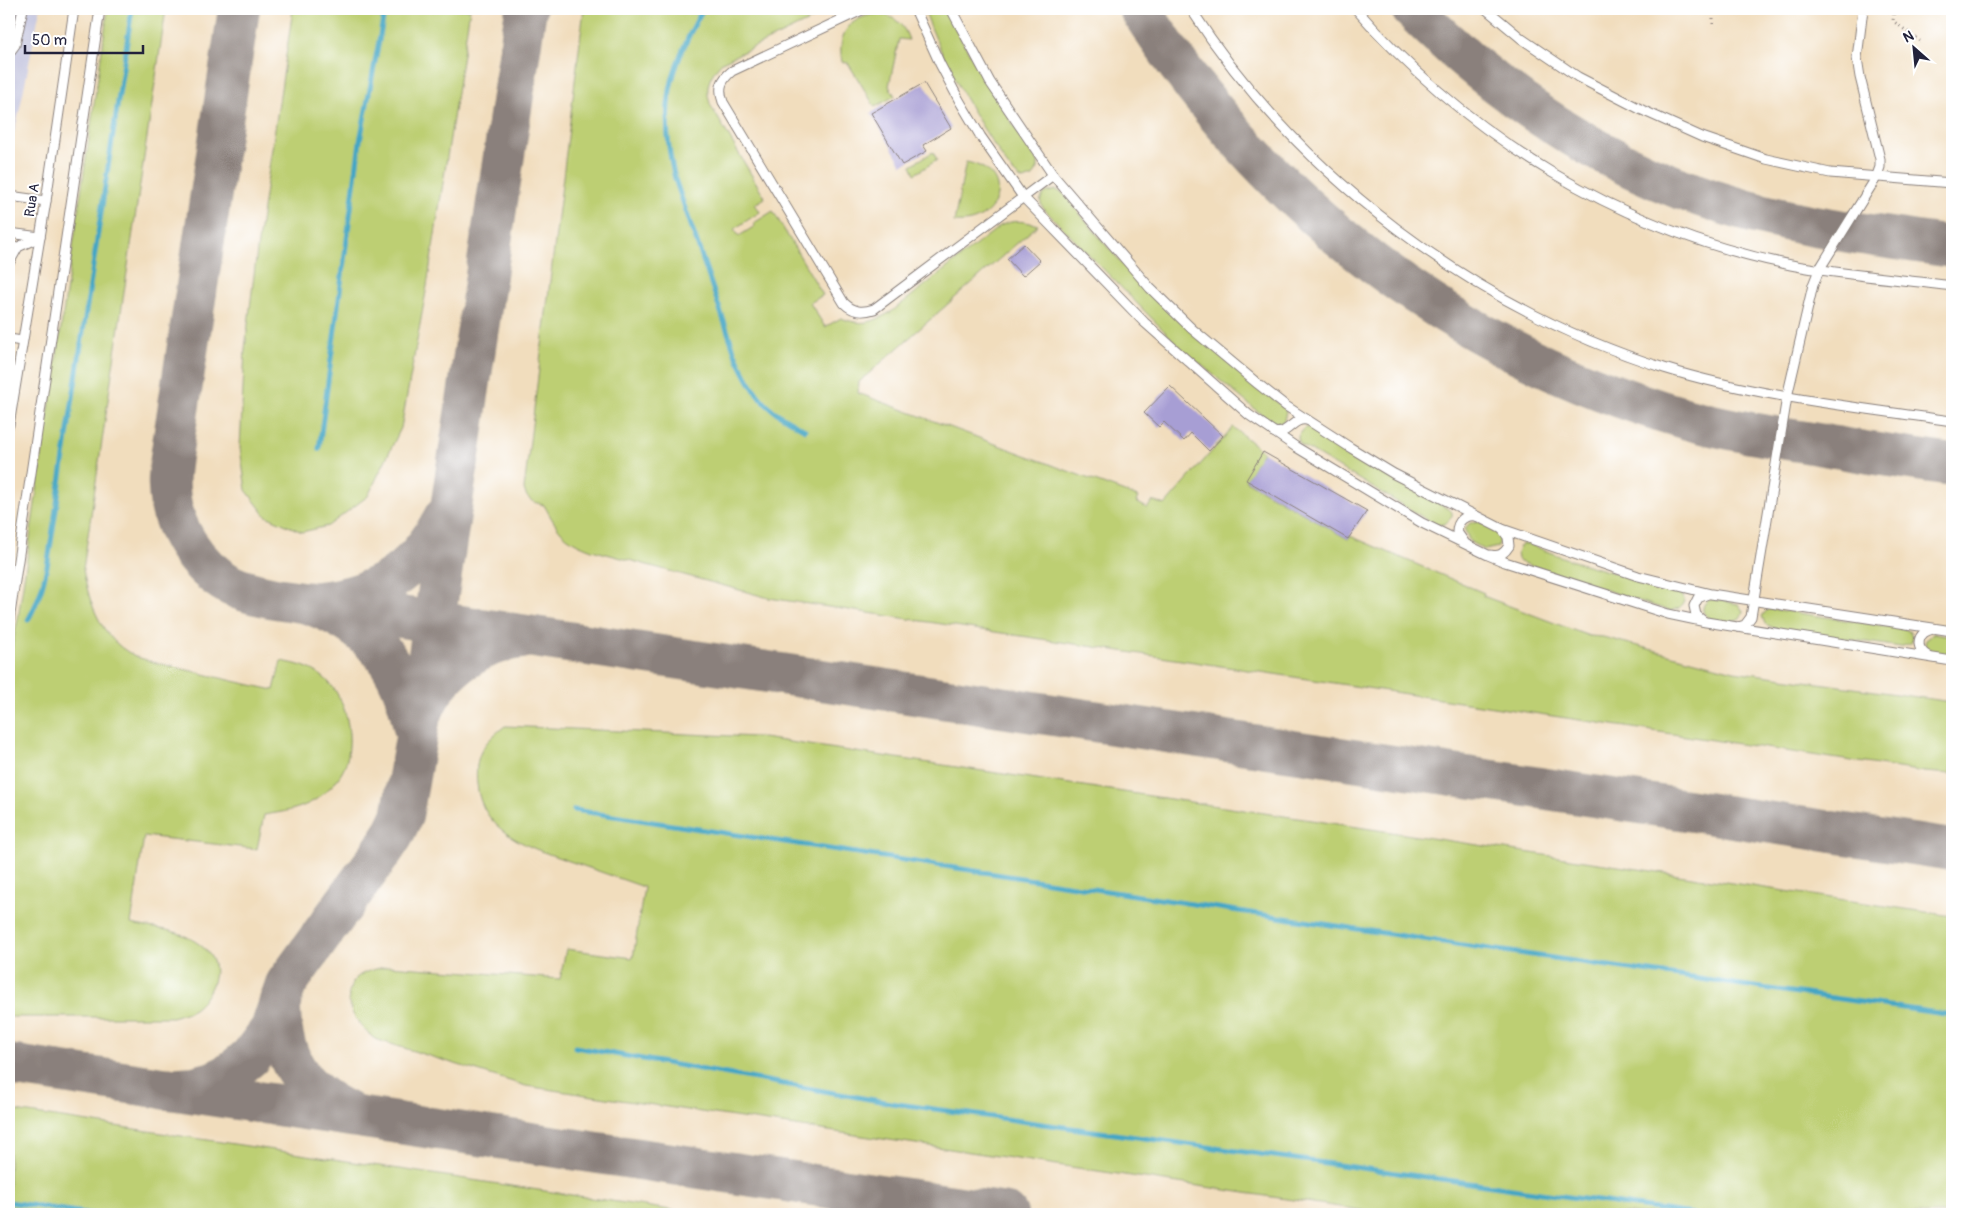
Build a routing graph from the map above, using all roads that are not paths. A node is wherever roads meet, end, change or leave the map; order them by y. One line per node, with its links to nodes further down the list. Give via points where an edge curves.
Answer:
1 (23, 9): 11 (lane, via 15,46)
2 (74, 9): 17 (lane, Rua A)
3 (100, 9): 39 (lane)
4 (864, 9): 16 (lane, via 732,71 720,88 723,102 844,303 857,311 874,309)
5 (915, 9): 16 (lane, via 959,100)
6 (950, 9): 12 (lane, via 990,82)
7 (1191, 9): 25 (lane, via 1227,60 1291,134 1365,204 1447,264 1536,314 1628,355 1699,377)
8 (1356, 9): 21 (lane, via 1387,44 1445,98 1524,157 1568,182 1617,208 1672,231 1729,249)
9 (1486, 9): 13 (lane, via 1522,39 1578,77 1702,137 1766,159 1830,173)
10 (1863, 9): 13 (lane, via 1857,58 1880,159)
11 (9, 53)
12 (1053, 175): 16 (lane); 26 (lane, via 1150,288 1192,329)
13 (1876, 178): 14 (lane); 21 (lane)
14 (1952, 183)
15 (9, 196): 17 (lane)
16 (1023, 197): 31 (lane, via 1144,322)
17 (46, 201): 19 (lane, Rua A)
18 (9, 233): 19 (lane)
19 (40, 237): 20 (lane, via 18,247); 24 (lane, Rua A)
20 (9, 263)
21 (1819, 270): 22 (lane); 25 (lane)
22 (1952, 286)
23 (9, 339): 24 (lane)
24 (22, 340): 29 (lane, Rua A)
25 (1787, 397): 28 (lane); 38 (lane)
26 (1286, 406): 27 (lane); 30 (lane, via 1292,413)
27 (1310, 421): 30 (lane, via 1301,420); 33 (lane, via 1394,474)
28 (1952, 421)
29 (9, 426)
30 (1291, 426): 31 (lane, via 1282,433); 32 (lane, via 1288,432)
31 (1272, 432): 32 (lane)
32 (1296, 447): 35 (lane, via 1422,523)
33 (1479, 517): 34 (lane); 35 (lane, via 1469,516 1458,524 1457,532)
34 (1502, 529): 36 (lane, via 1508,537 1509,546 1498,556); 37 (lane, via 1629,573)
35 (1465, 543): 36 (lane)
36 (1488, 555): 40 (lane, via 1668,614)
37 (1711, 594): 38 (lane); 40 (lane, via 1702,595 1694,606 1698,618)
38 (1754, 600): 41 (lane, via 1748,621); 42 (lane)
39 (9, 621)
40 (1706, 622): 41 (lane)
41 (1735, 627): 44 (lane)
42 (1935, 629): 43 (lane); 44 (lane, via 1926,630 1919,641 1920,650)
43 (1952, 631)
44 (1931, 657): 45 (lane)
45 (1952, 660)

